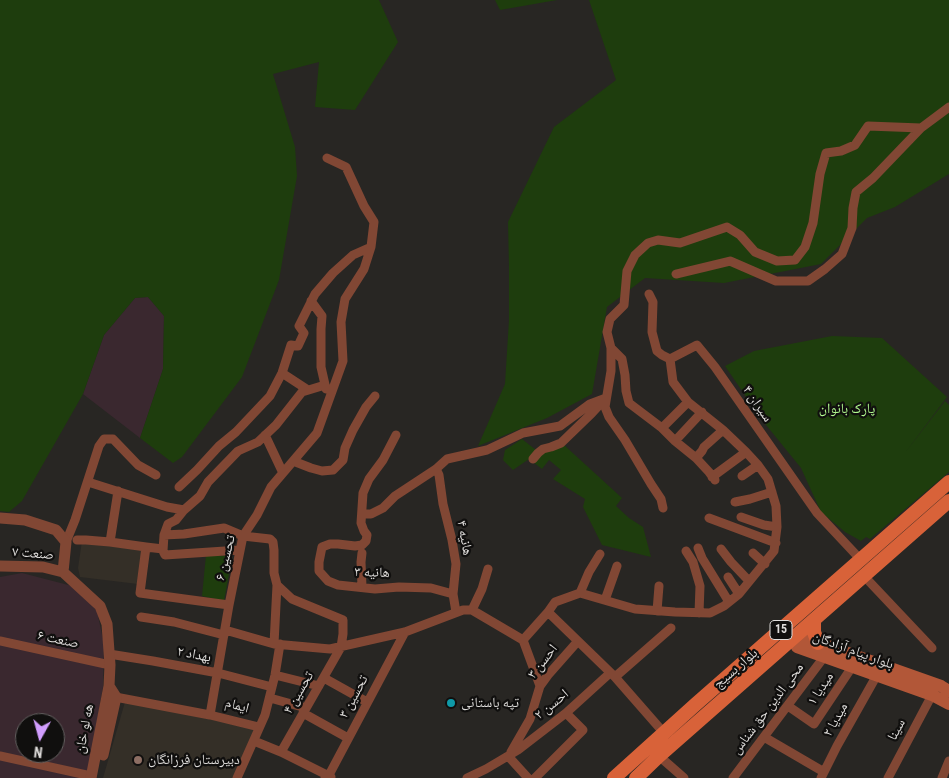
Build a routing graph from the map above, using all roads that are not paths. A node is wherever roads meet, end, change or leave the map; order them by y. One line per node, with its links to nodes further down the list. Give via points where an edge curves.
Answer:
1 (949, 107): 2 (street)
2 (921, 128): 5 (street, via 856,192 852,228 842,254 808,281 776,281 730,261); 8 (street, via 868,126 855,146 826,153 813,223 805,247 795,260 777,261 755,252 740,235 727,227 680,244 658,240 648,243 635,255 627,271 624,305 610,319 607,332)
3 (328, 158): 4 (street, تحسین ۶, via 346,167 374,222)
4 (371, 247): 7 (street, via 353,255 333,273); 15 (street, تحسین ۶, via 364,269 345,299 341,322 343,361)
5 (676, 274)
6 (649, 294): 9 (street, via 653,302 652,332 657,351)
7 (311, 301): 10 (street, via 299,326 304,333 298,346 291,345); 11 (street, via 322,316 321,367)
8 (611, 348): 14 (street); 18 (street, via 622,359 629,403)
9 (670, 359): 16 (street, via 673,382); 60 (street, سیران ۴, via 697,345 817,513)
10 (282, 373): 12 (street); 34 (street, via 270,396)
11 (325, 385): 12 (street); 15 (street)
12 (308, 390): 21 (street, via 302,392)
13 (375, 396): 26 (street, via 352,430 343,460 333,470 322,471)
14 (606, 398): 25 (street, via 561,443 543,449); 28 (street, via 590,404 560,426 523,433 487,450 447,460); 39 (street, via 609,417)
15 (328, 402): 26 (street, تحسین ۶, via 317,433)
16 (688, 402): 17 (street); 18 (street)
17 (702, 412): 19 (street); 22 (street)
18 (662, 428): 22 (street)
19 (723, 430): 23 (street); 24 (street)
20 (396, 435): 41 (street, via 368,479 363,493)
21 (265, 436): 29 (street); 40 (street, via 238,451)
22 (675, 441): 24 (street)
23 (746, 452): 24 (street, via 713,478); 27 (street)
24 (696, 458)
25 (533, 459)
26 (293, 461): 29 (street, تحسین ۶)
27 (758, 466): 31 (street); 36 (street, via 768,479)
28 (436, 469): 41 (street, via 395,496 383,508); 73 (street, هانیه ۴, via 456,564)
29 (283, 472): 47 (street, تحسین ۶)
30 (156, 475): 32 (street, via 138,465 113,439 104,439)
31 (742, 476)
32 (88, 482): 35 (street); 48 (street, via 75,520)
33 (949, 482): 60 (main road, بلوار بسیج / 15)
34 (179, 487)
35 (118, 491): 40 (street); 49 (street)
36 (772, 492): 38 (street); 45 (street)
37 (949, 501): 66 (main road, بلوار بسیج / 15)
38 (735, 502)
39 (663, 508)
40 (184, 510): 46 (street, via 168,524)
41 (362, 514): 71 (street, هانیه ۳, via 366,541 355,546 330,544 322,547 318,562 319,571 328,581)
42 (741, 517): 45 (street)
43 (0, 518): 48 (street, via 24,520 56,530)
44 (709, 518): 50 (street)
45 (777, 527): 50 (street)
46 (164, 535): 47 (street, via 224,528); 52 (street)
47 (243, 536): 55 (street, تحسین ۶); 69 (street, via 273,542)
48 (72, 541): 49 (street); 65 (street)
49 (110, 542): 51 (street)
50 (776, 543): 61 (street)
51 (146, 548): 52 (street); 77 (street, via 140,593)
52 (163, 548): 55 (street, via 167,555)
53 (698, 548): 76 (street)
54 (721, 549): 68 (street)
55 (240, 550): 77 (street, تحسین ۶)
56 (686, 551): 82 (street, via 700,586)
57 (362, 553): 71 (street)
58 (753, 553): 61 (street)
59 (600, 554): 72 (street)
60 (861, 560): 85 (main road, بلوار بسیج / 15)
61 (764, 564): 68 (street)
62 (0, 566): 65 (street, صنعت ۷, via 43,567)
63 (617, 566): 75 (street)
64 (488, 569): 78 (street)
65 (62, 572): 98 (street, via 100,606 107,624)
66 (864, 576): 84 (main road, بلوار بسیج / 15); 96 (street)
67 (728, 577): 74 (street)
68 (749, 581): 74 (street)
69 (277, 585): 94 (street); 95 (street, via 292,599 342,620 344,634)
70 (658, 586): 79 (street)
71 (362, 587): 73 (street, هانیه ۳, via 431,588)
72 (580, 593): 75 (street); 81 (street, via 555,602)
73 (453, 594): 80 (street, هانیه ۴)
74 (739, 594): 76 (street)
75 (605, 600): 79 (street, via 635,609)
76 (729, 602): 82 (street, via 710,613)
77 (229, 605): 87 (street, تحسین ۶)
78 (472, 610): 80 (street); 90 (street)
79 (657, 611): 82 (street)
80 (456, 612): 88 (street)
81 (548, 612): 90 (street); 91 (street)
82 (699, 613)
83 (140, 617): 87 (street)
84 (814, 620): 89 (main road, بلوار بسیج / 15); 93 (main road)
85 (784, 627): 89 (main road); 117 (main road, بلوار بسیج / 15)
86 (671, 628): 102 (street, احسن ۲)
87 (224, 632): 94 (street); 100 (street, تحسین ۶)
88 (405, 632): 95 (street); 110 (street, تحسین ۳)
89 (794, 638): 93 (main road, بلوار پیام آزادگان); 97 (main road, بلوار پیام آزادگان, via 797,647); 124 (main road, بلوار بسیج / 15)
90 (522, 640): 105 (street)
91 (578, 641): 102 (street); 105 (street, احسن ۳)
92 (0, 642): 98 (street, صنعت ۶)
93 (818, 643): 107 (main road, بلوار پیام آزادگان)
94 (277, 644): 95 (street, via 330,649); 101 (street)
95 (341, 647): 104 (street, تحسین ۴)
96 (932, 648)
97 (824, 657): 99 (main road, بلوار پیام آزادگان); 112 (street, محی الدین حق شناس)
98 (110, 660): 100 (street, بهداد ۲, via 153,661); 108 (street)
99 (852, 667): 103 (main road, بلوار پیام آزادگان); 112 (street, میدیا ۱, via 814,724)
100 (218, 673): 106 (street, بهداد ۲); 115 (street, تحسین ۶)
101 (275, 675): 104 (street); 106 (street)
102 (613, 675): 114 (street, احسن ۲); 117 (street)
103 (877, 675): 107 (main road, بلوار پیام آزادگان); 127 (street, میدیا ۲)
104 (321, 682): 110 (street); 113 (street, تحسین ۴)
105 (540, 686): 123 (street, احسن ۳, via 530,719)
106 (272, 687): 109 (street)
107 (943, 688): 111 (main road, بلوار پیام آزادگان); 138 (street, سینا)
108 (111, 693): 115 (street, ایمام); 128 (street, هه لو خان)
109 (270, 698): 113 (street); 116 (street)
110 (367, 702): 119 (street, تحسین ۳)
111 (949, 704)
112 (788, 706): 118 (street, محی الدین حق شناس)
113 (305, 711): 119 (street); 121 (street, تحسین ۴)
114 (566, 713): 123 (street, احسن ۲); 133 (street, via 583,730)
115 (210, 715): 116 (street, ایمام)
116 (259, 727): 120 (street, ایمام)
117 (664, 733): 134 (main road, بلوار بسیج / 15)
118 (764, 737): 127 (street); 137 (street, محی الدین حق شناس)
119 (348, 738): 129 (street, تحسین ۳)
120 (254, 741): 121 (street); 130 (street, ایمام)
121 (281, 752): 129 (street)
122 (0, 756): 128 (street)
123 (508, 756): 131 (street, احسن ۲); 132 (street)
124 (659, 756): 135 (main road, بلوار بسیج / 15); 136 (street)
125 (949, 761): 126 (street)
126 (945, 774)
127 (822, 775)
128 (93, 777)
129 (329, 777)
130 (237, 778)
131 (467, 778)
132 (528, 778)
133 (535, 778)
134 (614, 778)
135 (636, 778)
136 (684, 778)
137 (733, 778)
138 (888, 778)

